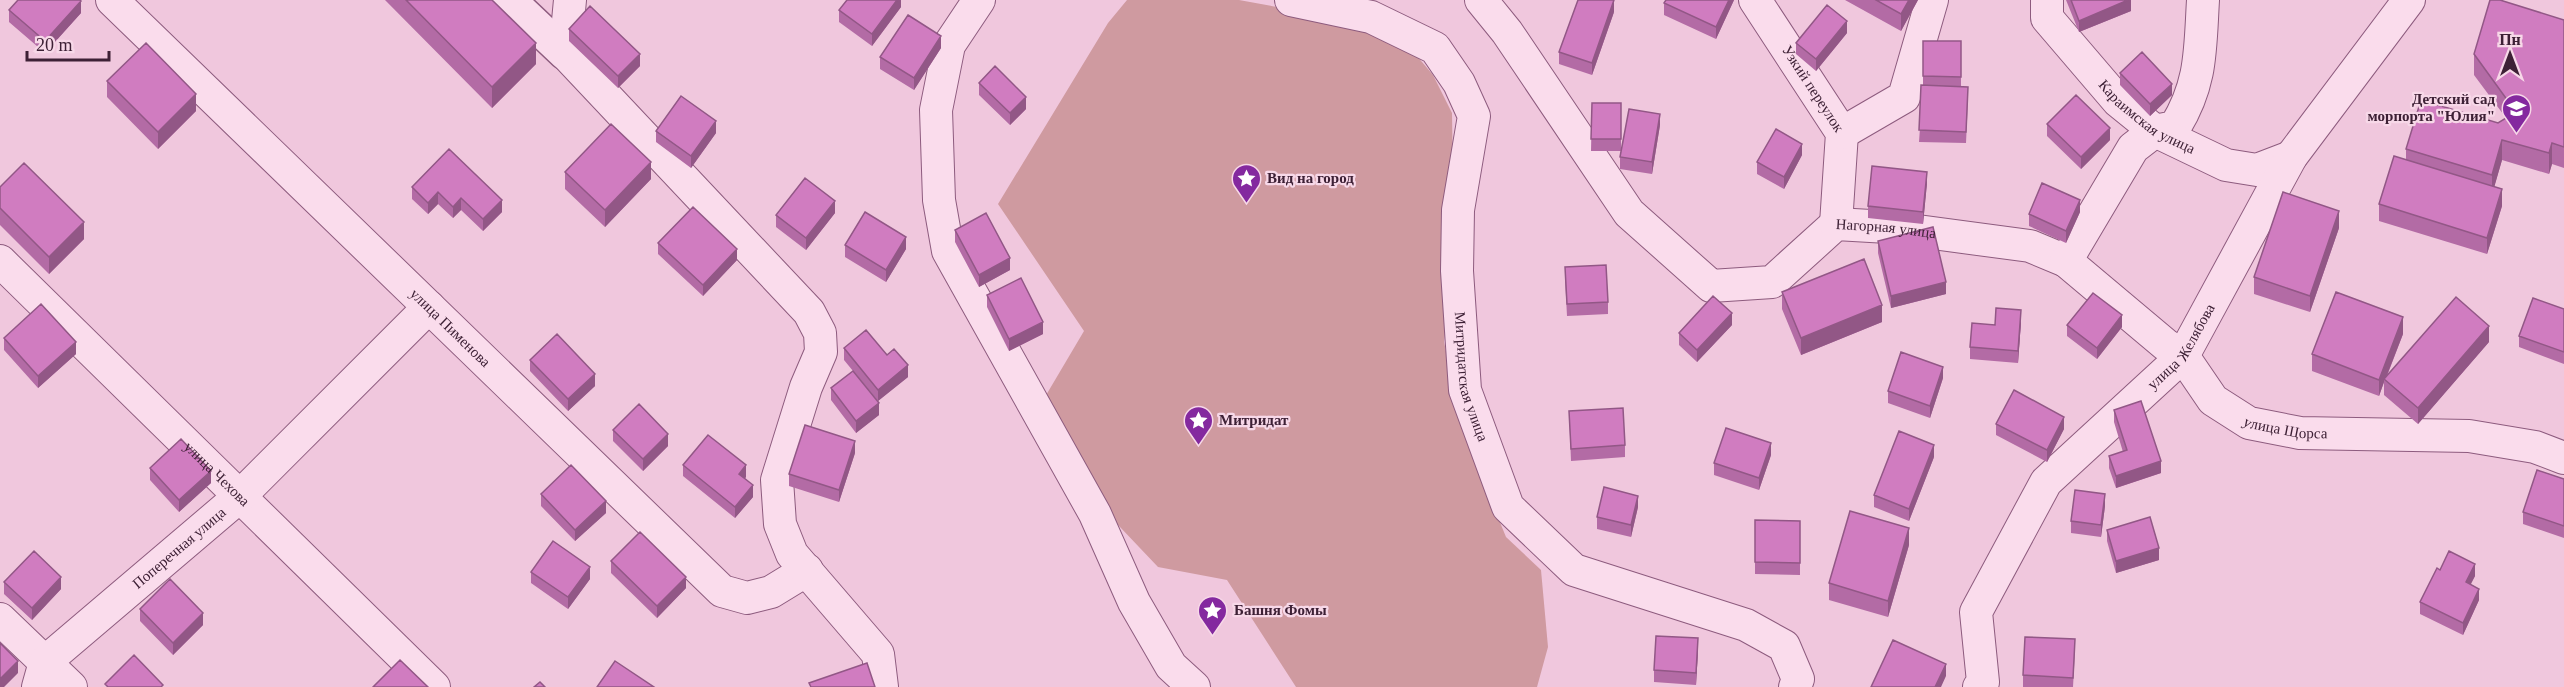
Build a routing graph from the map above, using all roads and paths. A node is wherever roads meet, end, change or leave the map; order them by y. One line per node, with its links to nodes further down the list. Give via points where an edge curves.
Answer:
1 (112, 0): 19 (street, улица Пименова)
2 (509, 0): 12 (street)
3 (570, 0): 12 (street)
4 (979, 0): 30 (street, via 949,45 936,110 939,200 948,251 1095,514 1134,602 1171,666)
5 (1291, 0): 31 (street, Митридатская улица, via 1371,17 1435,48 1459,83 1474,116 1458,210 1457,271 1465,390 1508,507 1574,570 1746,625 1784,646 1798,679)
6 (1481, 0): 16 (street, Нагорная улица, via 1507,32 1629,213 1711,286 1772,282)
7 (1755, 0): 14 (street, Узкий переулок)
8 (1932, 0): 14 (street, via 1904,97)
9 (2047, 0): 13 (street, Караимская улица, via 2047,18 2118,101)
10 (2203, 0): 13 (street, via 2198,76 2189,103 2175,127)
11 (2409, 0): 15 (street, улица Желябова)
12 (565, 53): 23 (street, via 809,312 820,333 820,352 777,480 780,524 792,554)
13 (2155, 131): 15 (street, Караимская улица, via 2226,165 2257,170); 18 (street, via 2133,148)
14 (1842, 133): 16 (street, Узкий переулок)
15 (2291, 157): 20 (street, улица Желябова)
16 (1836, 224): 18 (street, Нагорная улица, via 2030,246)
17 (0, 261): 22 (street, улица Чехова)
18 (2066, 261): 20 (street, улица Щорса)
19 (429, 307): 22 (street, Поперечная улица); 23 (street, улица Пименова, via 722,591 747,598 771,592)
20 (2184, 356): 21 (street, улица Щорса, via 2213,400 2248,423 2300,433 2469,436 2535,447); 32 (street, улица Желябова, via 2046,483 1976,612 1983,681)
21 (2564, 459)
22 (239, 497): 25 (street, Поперечная улица); 28 (street, улица Чехова)
23 (807, 570): 29 (street, via 878,654)
24 (0, 619): 25 (street)
25 (42, 675): 26 (street, Поперечная улица); 27 (street)
26 (17, 687)
27 (71, 687)
28 (434, 687)
29 (882, 687)
30 (1194, 687)
31 (1795, 687)
32 (1979, 687)

